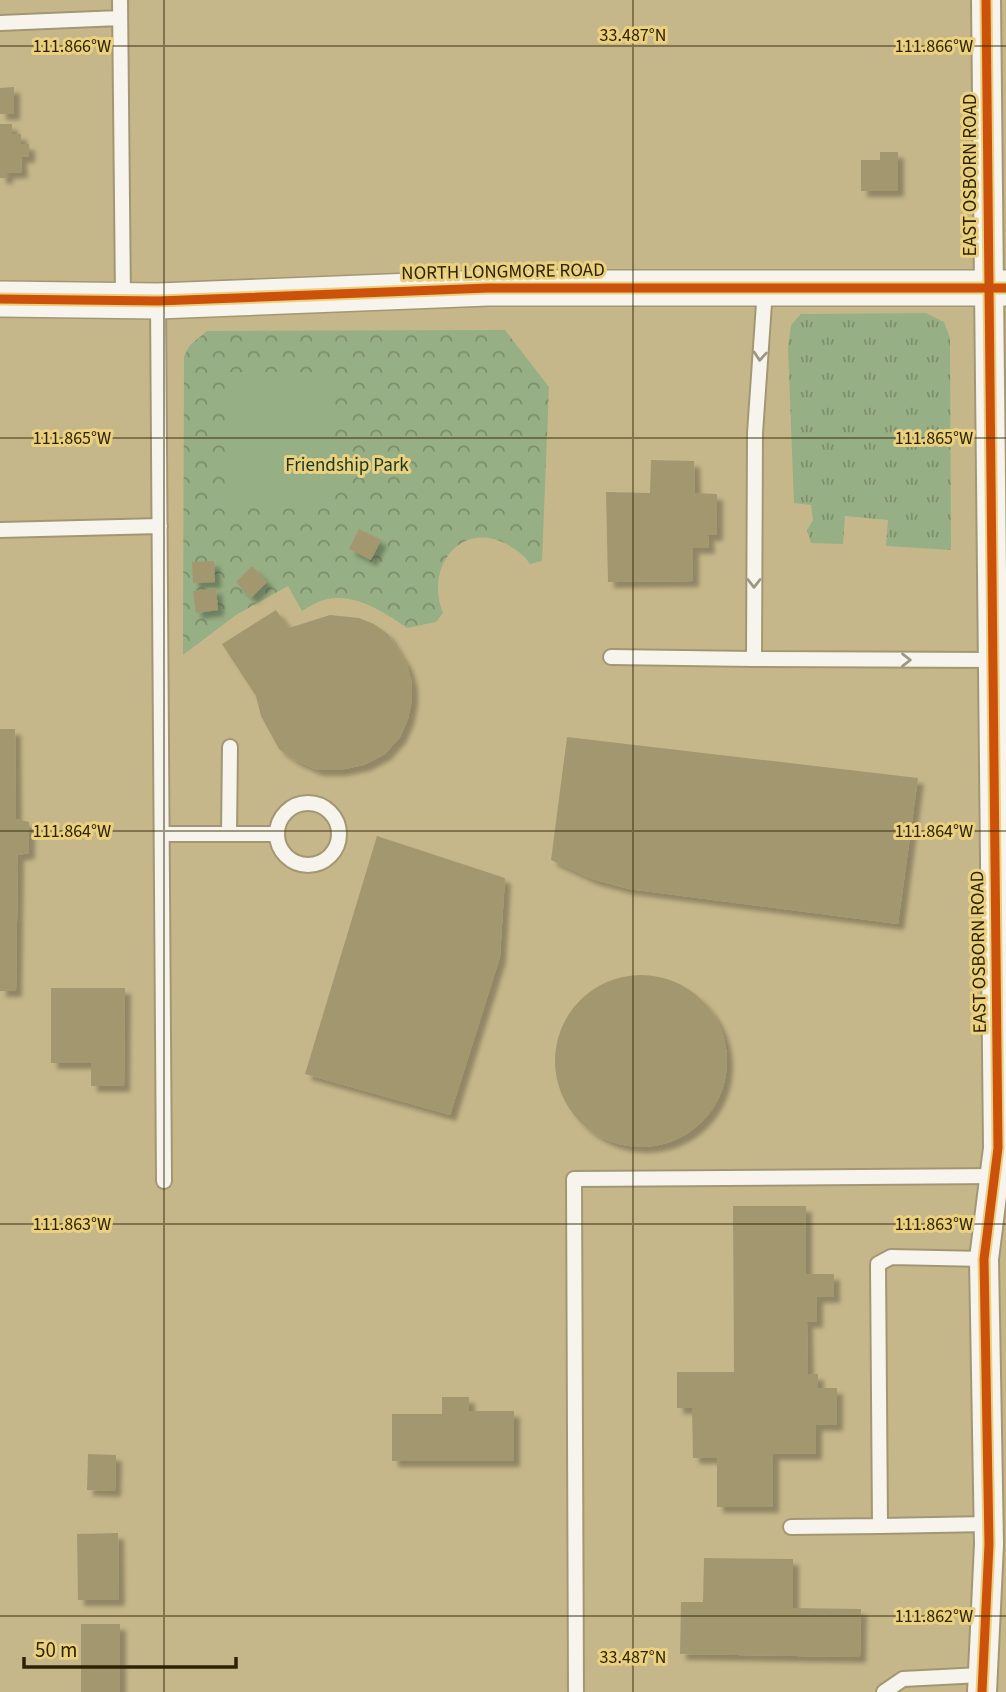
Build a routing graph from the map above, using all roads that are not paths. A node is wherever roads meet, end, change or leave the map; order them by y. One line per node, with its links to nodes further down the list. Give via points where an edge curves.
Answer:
1 (120, 0): 3 (lane)
2 (986, 0): 6 (street, EAST OSBORN ROAD)
3 (120, 18): 4 (lane); 8 (lane)
4 (0, 23)
5 (765, 288): 6 (street, NORTH LONGMORE ROAD); 9 (street, NORTH LONGMORE ROAD, via 488,288); 13 (lane, one-way to 13, via 755,433)
6 (997, 288): 14 (street, EAST OSBORN ROAD)
7 (0, 299): 8 (street, NORTH LONGMORE ROAD)
8 (123, 300): 9 (street, NORTH LONGMORE ROAD)
9 (158, 301): 10 (lane)
10 (160, 526): 11 (lane); 16 (lane)
11 (0, 530)
12 (611, 657): 13 (lane)
13 (754, 659): 14 (lane, one-way to 14)
14 (994, 660): 19 (street, EAST OSBORN ROAD)
15 (230, 747): 17 (lane)
16 (162, 834): 17 (lane); 20 (lane)
17 (229, 835): 18 (lane)
18 (276, 835): 18 (lane, via 290,860 310,865 328,858 339,831 330,812 312,802 283,814)
19 (1000, 1176): 21 (street, EAST OSBORN ROAD); 26 (lane, via 574,1179)
20 (164, 1181)
21 (984, 1259): 22 (lane, via 891,1256 878,1264); 24 (street, EAST OSBORN ROAD)
22 (880, 1526): 23 (lane); 24 (lane)
23 (791, 1527)
24 (995, 1537): 25 (street, EAST OSBORN ROAD)
25 (982, 1684): 27 (lane, via 903,1679)
26 (576, 1692)
27 (884, 1692)

